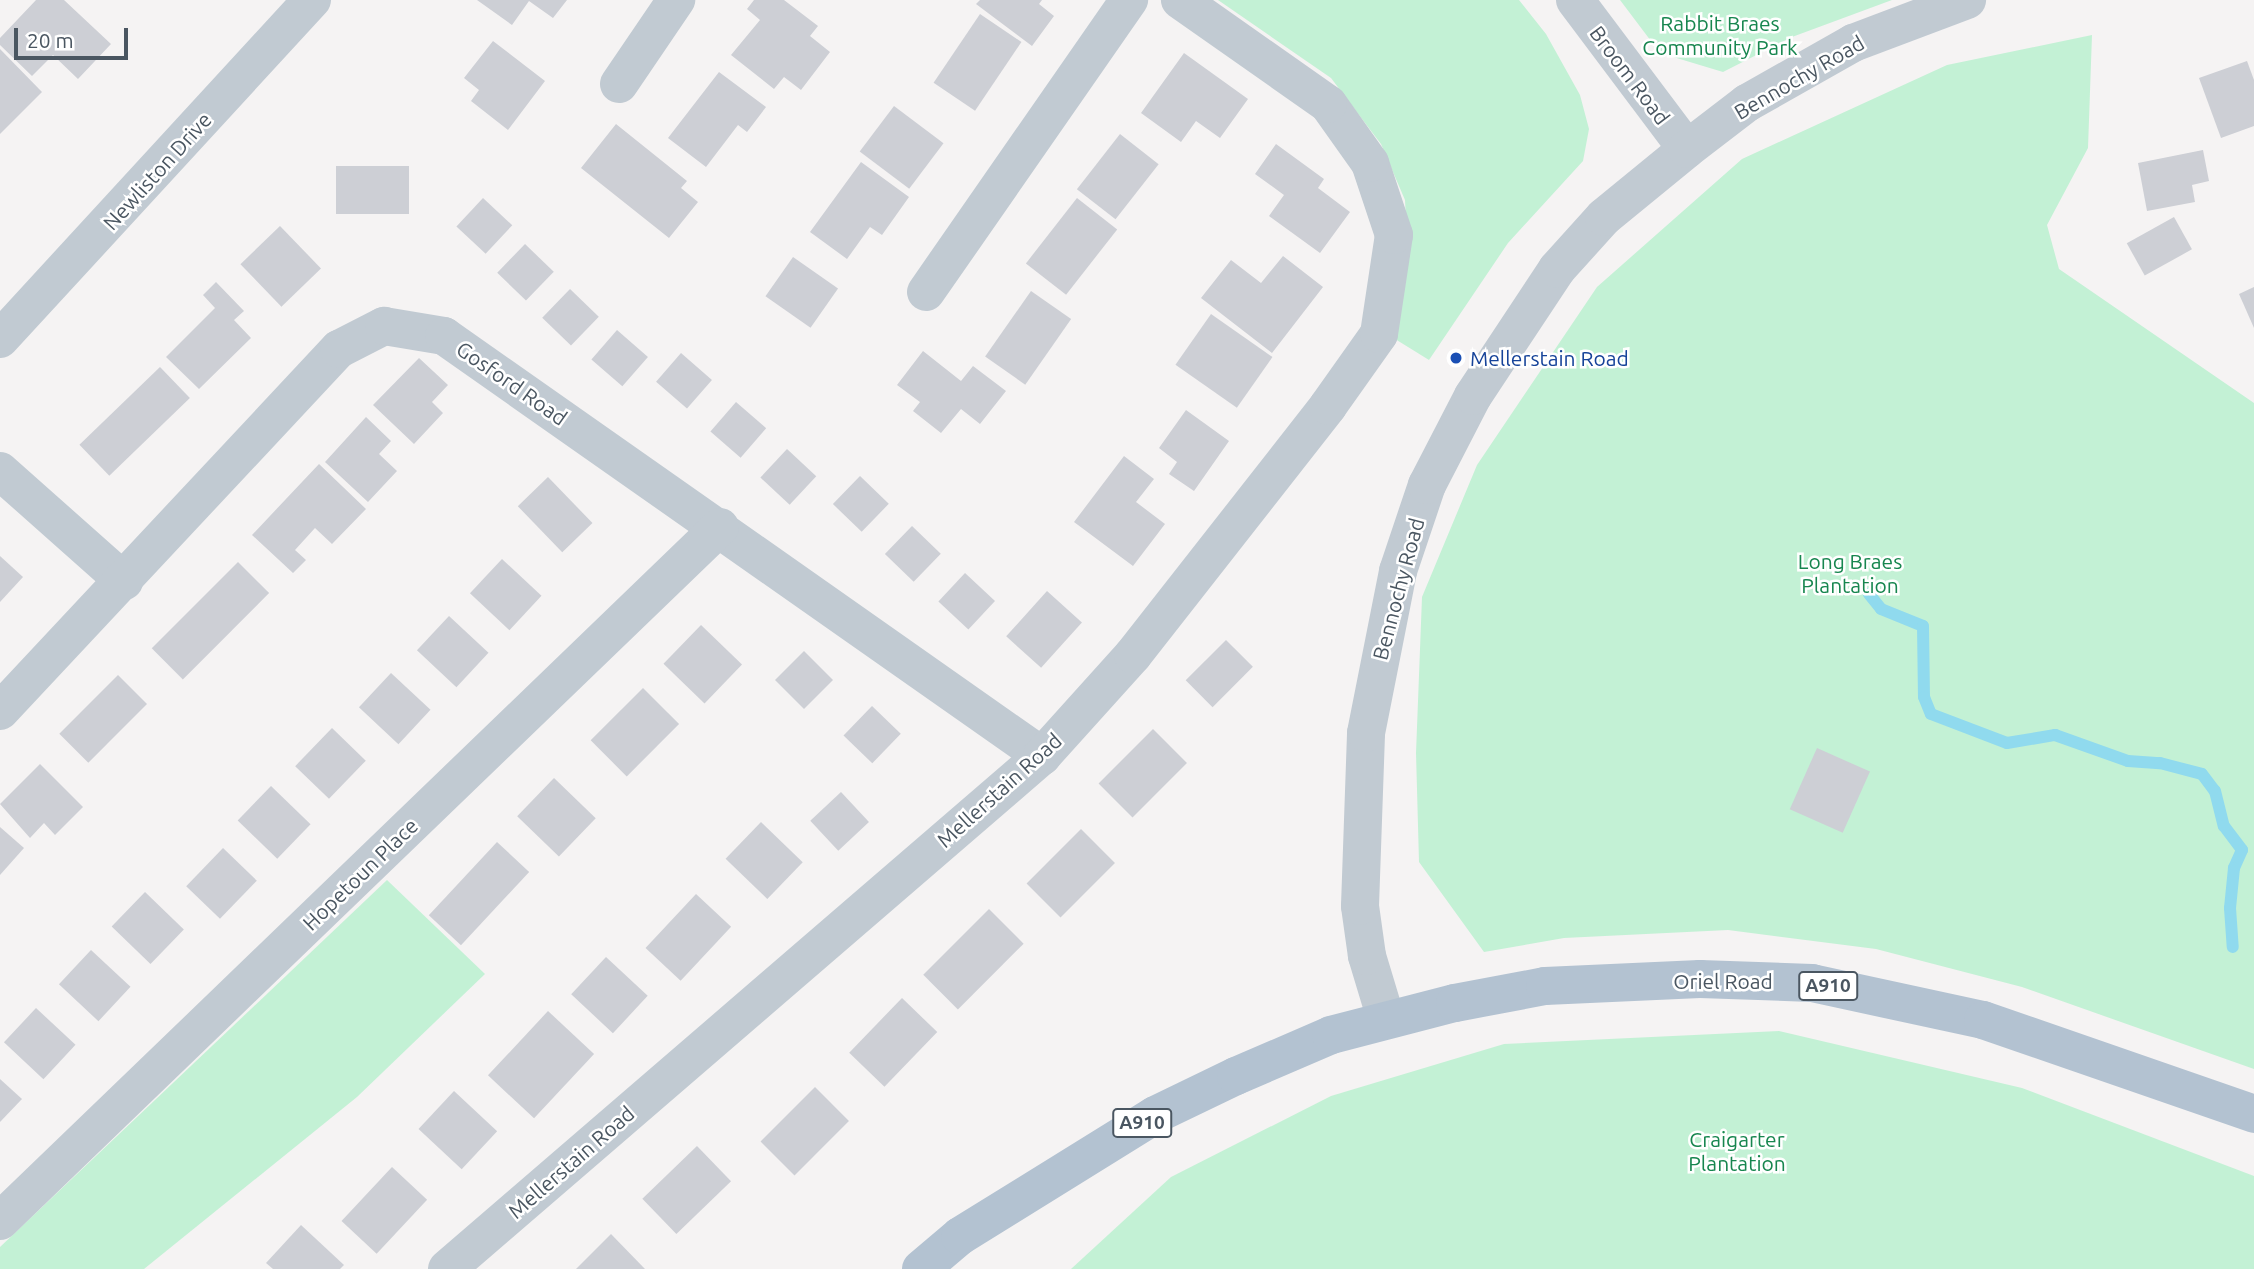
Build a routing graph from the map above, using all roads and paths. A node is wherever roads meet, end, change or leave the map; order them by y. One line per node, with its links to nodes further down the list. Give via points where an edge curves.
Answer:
1 (312, 0): 10 (street, Newliston Drive)
2 (677, 0): 7 (street)
3 (1129, 0): 9 (street)
4 (1180, 0): 15 (street, Mellerstain Road, via 1328,104 1370,163 1394,235 1379,334 1328,407 1133,655)
5 (1575, 0): 8 (street, Broom Road)
6 (1967, 0): 8 (street, Bennochy Road, via 1853,43 1747,103)
7 (619, 83)
8 (1687, 149): 16 (street, Bennochy Road, via 1604,217 1557,270 1473,396 1427,485 1398,570 1366,733 1360,906 1367,956)
9 (926, 292)
10 (0, 339)
11 (0, 471): 13 (street)
12 (720, 527): 13 (street, Gosford Road, via 444,336 384,326 339,349); 15 (street, Gosford Road); 18 (street, Hopetoun Place)
13 (124, 581): 14 (street, Gosford Road)
14 (0, 711)
15 (1042, 756): 19 (street, Mellerstain Road)
16 (1386, 1019): 17 (main road, Oriel Road / A910, via 1545,986 1700,979 1812,983 1983,1020); 20 (main road, A910, via 1331,1035 1155,1115 960,1237)
17 (2254, 1114)
18 (0, 1221)
19 (447, 1269)
20 (921, 1269)

